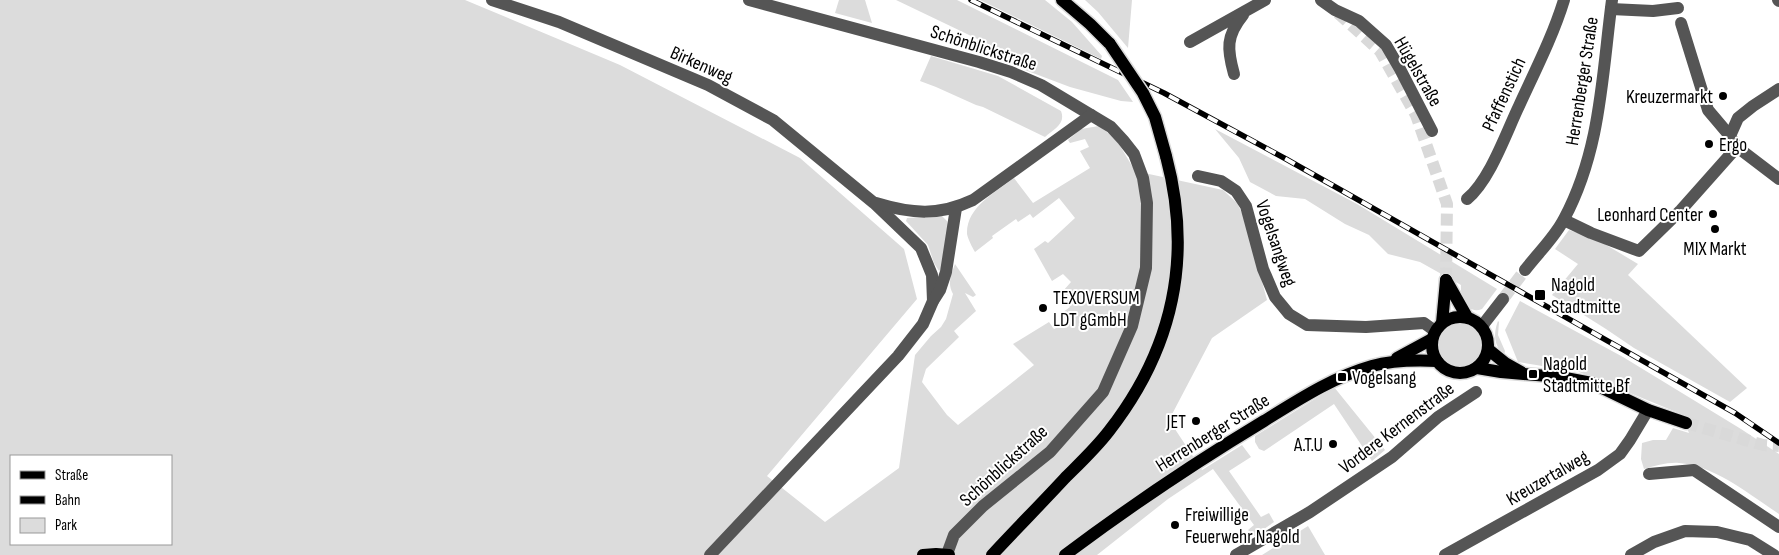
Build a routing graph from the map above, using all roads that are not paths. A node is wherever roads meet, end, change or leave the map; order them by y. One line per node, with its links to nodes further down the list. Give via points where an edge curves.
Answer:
1 (492, 0): 20 (street, Birkenweg, via 559,22 708,85 773,120)
2 (749, 0): 14 (street, Schönblickstraße, via 1011,72 1041,85)
3 (1062, 0): 42 (main road, bridge, via 1110,44 1143,93 1155,118 1174,183 1179,241 1172,300 1152,362 1109,432)
4 (1265, 0): 9 (street)
5 (1321, 0): 15 (street, Hügelstraße, via 1359,21 1386,45)
6 (1564, 0): 19 (street, Pfaffenstich, via 1544,52 1486,176)
7 (1611, 4): 8 (street, via 1652,12); 22 (street, Herrenberger Straße, via 1597,123 1581,184)
8 (1678, 8)
9 (1246, 11): 11 (street); 12 (street, via 1229,38)
10 (1681, 23): 16 (street, via 1708,110)
11 (1190, 42)
12 (1234, 74)
13 (1779, 89): 16 (street, via 1738,118)
14 (1090, 115): 21 (street, via 973,200); 41 (street, Schönblickstraße, via 1111,127 1123,140 1134,154 1143,178 1147,203 1146,268 1132,326 1103,392 1050,452 983,506 954,535)
15 (1432, 131)
16 (1733, 142): 18 (street); 22 (street, via 1681,210 1639,251)
17 (1198, 176): 28 (street, Vogelsangweg, via 1221,181 1236,191 1246,206 1263,269 1275,297 1289,314 1306,325 1366,328 1424,324)
18 (1779, 179)
19 (1467, 199)
20 (874, 203): 21 (street, via 896,210 923,212); 25 (street, Birkenweg, via 921,248 932,275)
21 (956, 208): 25 (street, via 946,272)
22 (1564, 220): 23 (street, Herrenberger Straße)
23 (1525, 270)
24 (1503, 299): 27 (street)
25 (933, 301): 39 (street, via 923,324 898,356)
26 (1467, 317): 27 (main road); 28 (main road, via 1458,316); 28 (main road, via 1446,280)
27 (1482, 326): 29 (main road)
28 (1437, 331): 30 (main road, via 1432,346); 31 (main road, Herrenberger Straße)
29 (1489, 350): 32 (main road); 33 (main road)
30 (1437, 361): 31 (main road, Herrenberger Straße); 32 (main road, via 1450,372 1459,374)
31 (1390, 362): 43 (main road, Herrenberger Straße, via 1342,378 1300,399 1225,444)
32 (1477, 368): 33 (main road)
33 (1524, 373): 35 (main road, via 1592,383)
34 (1476, 392): 44 (street, Vordere Kernenstraße, via 1438,417 1392,457 1310,512)
35 (1648, 410): 36 (main road); 45 (street, Kreuzertalweg, via 1620,454 1598,470)
36 (1686, 423)
37 (1649, 474): 38 (street, via 1694,470)
38 (1779, 527)
39 (710, 555)
40 (923, 555): 41 (main road)
41 (948, 555)
42 (992, 555)
43 (1065, 555)
44 (1236, 555)
45 (1445, 555)
46 (1631, 555): 47 (street, via 1654,542 1686,531 1717,532 1750,540)
47 (1774, 555)

